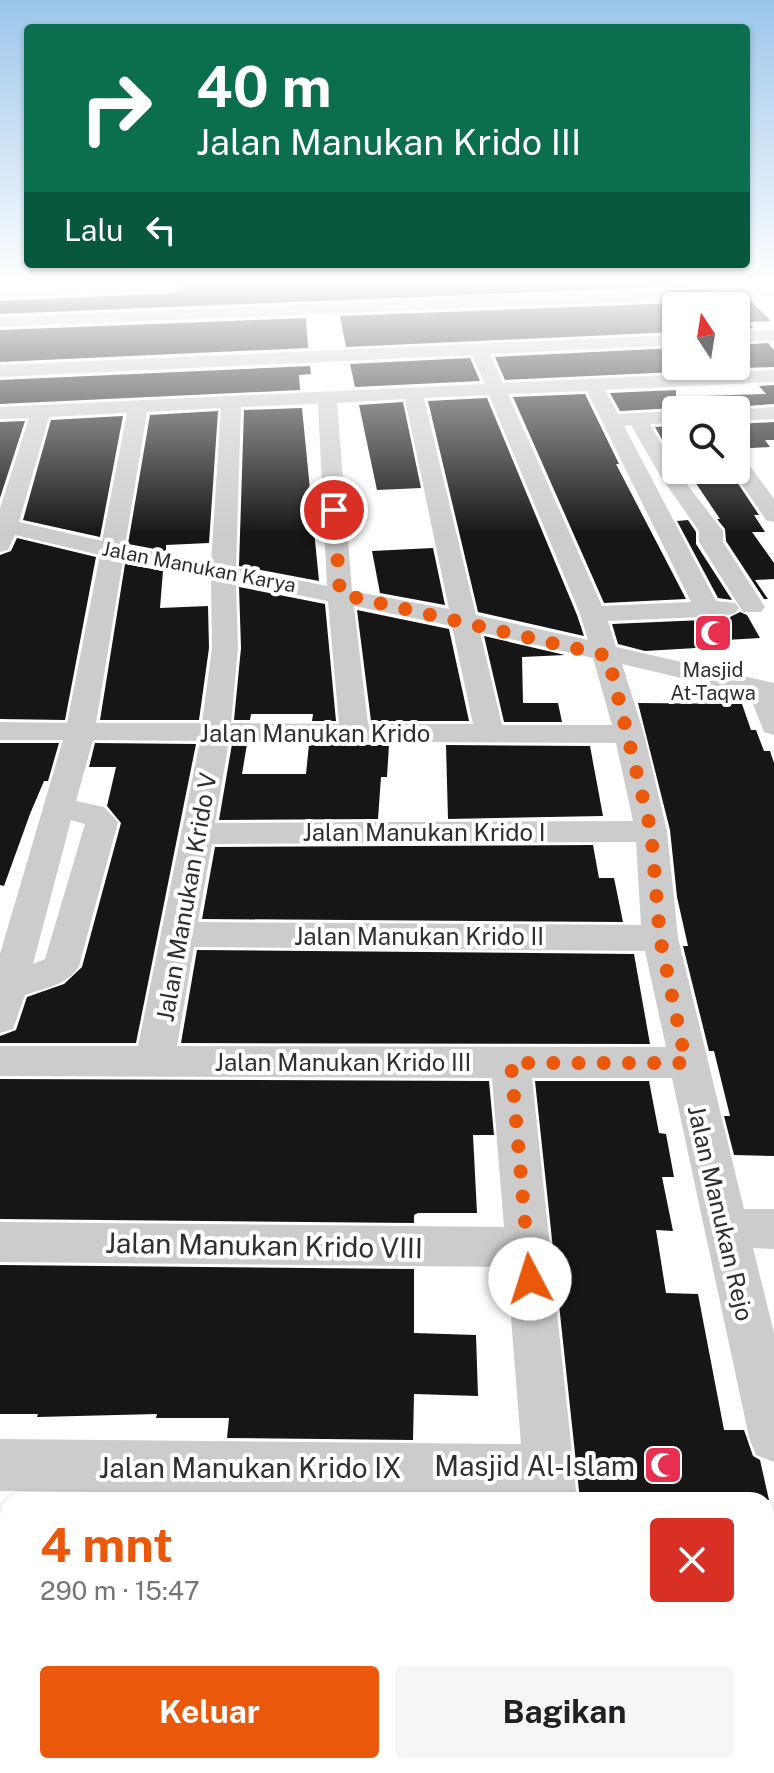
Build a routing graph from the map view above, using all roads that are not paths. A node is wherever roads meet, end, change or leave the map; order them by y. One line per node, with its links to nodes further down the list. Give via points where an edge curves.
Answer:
1 (66, 368): 3 (street)
2 (487, 368): 6 (street, Jalan Manukan Rejo)
3 (0, 371)
4 (774, 376): 5 (street)
5 (593, 384): 6 (street); 17 (street)
6 (497, 390): 7 (street); 26 (street, Jalan Manukan Rejo)
7 (414, 395): 8 (street); 27 (street)
8 (327, 398): 9 (street); 23 (street)
9 (231, 403): 10 (street); 22 (street, Jalan Manukan Krido V)
10 (138, 407): 11 (street); 21 (street)
11 (41, 411): 12 (street); 20 (street)
12 (0, 413)
13 (774, 413): 14 (street)
14 (750, 414)
15 (662, 418): 16 (street)
16 (637, 419): 17 (street); 24 (street, via 711,531 711,542)
17 (612, 420): 25 (street)
18 (750, 480): 19 (street)
19 (774, 515)
20 (2, 532): 21 (street, Jalan Manukan Karya)
21 (112, 551): 22 (street, Jalan Manukan Karya); 32 (street)
22 (223, 574): 23 (street, Jalan Manukan Karya); 33 (street, Jalan Manukan Krido V, via 225,648)
23 (340, 594): 27 (street, Jalan Manukan Karya); 34 (street)
24 (763, 606): 25 (street)
25 (707, 609): 26 (street)
26 (593, 614): 28 (street, Jalan Manukan Rejo)
27 (463, 620): 28 (street, Jalan Manukan Karya); 35 (street)
28 (608, 656): 29 (street, Jalan Manukan Karya); 36 (street, Jalan Manukan Rejo)
29 (767, 690): 30 (street)
30 (774, 726)
31 (0, 731): 32 (street, Jalan Manukan Krido)
32 (80, 732): 33 (street, Jalan Manukan Krido); 37 (street)
33 (216, 732): 34 (street, Jalan Manukan Krido); 39 (street, Jalan Manukan Krido V)
34 (354, 733): 35 (street, Jalan Manukan Krido)
35 (489, 733): 36 (street, Jalan Manukan Krido)
36 (629, 734): 38 (street, Jalan Manukan Rejo)
37 (59, 808): 42 (street); 42 (street, via 93,814 102,822 86,882 61,966)
38 (651, 831): 39 (street, Jalan Manukan Krido I); 41 (street, Jalan Manukan Rejo)
39 (197, 834): 40 (street, Jalan Manukan Krido V)
40 (179, 934): 41 (street, Jalan Manukan Krido II); 45 (street, Jalan Manukan Krido V)
41 (660, 938): 47 (street, Jalan Manukan Rejo)
42 (9, 986): 43 (street)
43 (0, 1019)
44 (0, 1061): 45 (street, Jalan Manukan Krido III)
45 (155, 1061): 46 (street, Jalan Manukan Krido III)
46 (511, 1063): 47 (street, Jalan Manukan Krido III); 51 (street)
47 (686, 1063): 48 (street, Jalan Manukan Rejo)
48 (725, 1228): 49 (street); 52 (street, Jalan Manukan Rejo)
49 (774, 1229)
50 (0, 1242): 51 (street, Jalan Manukan Krido VIII)
51 (527, 1247): 54 (street)
52 (774, 1437)
53 (0, 1465): 54 (street, Jalan Manukan Krido IX)
54 (550, 1485)

